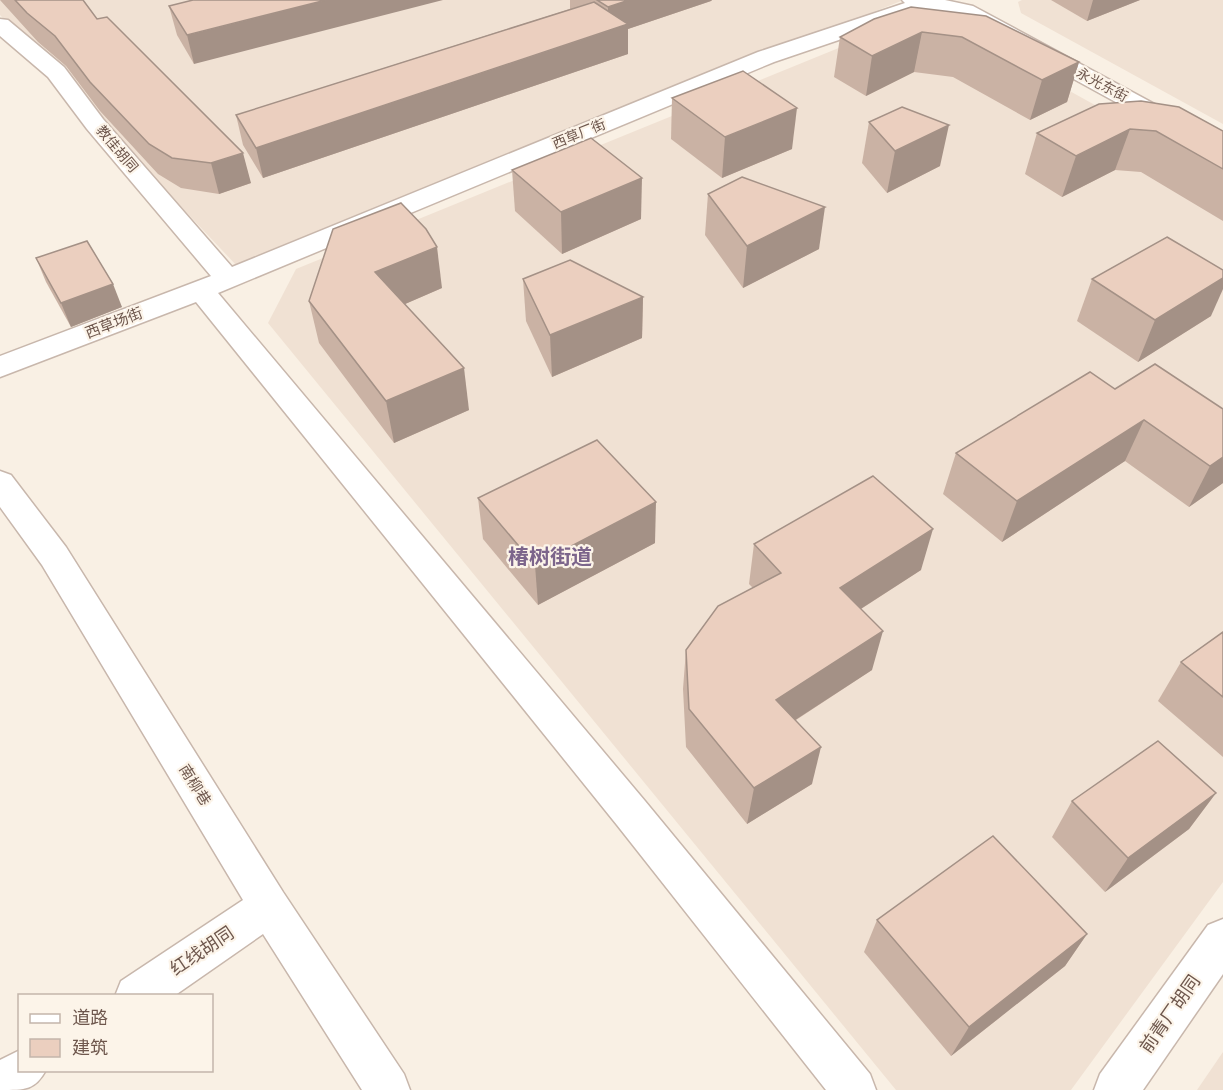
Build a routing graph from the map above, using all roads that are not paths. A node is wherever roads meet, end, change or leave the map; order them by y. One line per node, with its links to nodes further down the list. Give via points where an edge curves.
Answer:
1 (923, 1): 3 (street, 永光东街, via 965,11); 4 (street, 西草厂街, via 766,57)
2 (0, 25): 4 (street, 教佳胡同, via 56,72)
3 (1223, 151)
4 (215, 285): 5 (street, 西草场街); 13 (street, 教佳胡同)
5 (0, 367)
6 (0, 483): 7 (street, 南柳巷, via 54,556)
7 (269, 906): 9 (street, 红线胡同); 12 (street, 南柳巷)
8 (1223, 939): 14 (street, 前青厂胡同)
9 (138, 994)
10 (22, 1072): 11 (street)
11 (0, 1087)
12 (388, 1090)
13 (854, 1090)
14 (1116, 1090)

